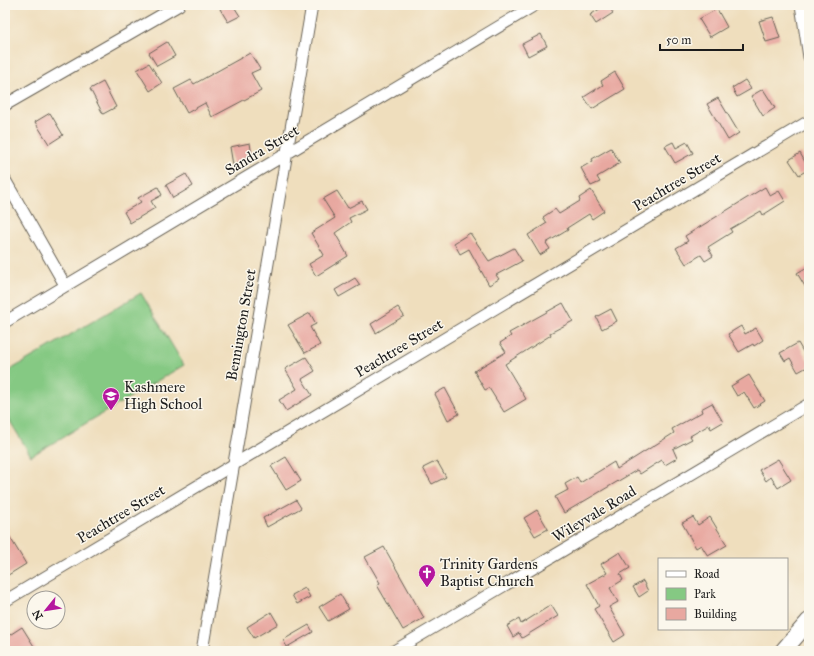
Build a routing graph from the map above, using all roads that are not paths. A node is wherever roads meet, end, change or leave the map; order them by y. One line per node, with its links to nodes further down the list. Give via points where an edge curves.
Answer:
1 (179, 5): 6 (street)
2 (312, 5): 8 (street, Bennington Street)
3 (535, 5): 8 (street, Sandra Street)
4 (801, 5): 5 (street)
5 (809, 57)
6 (5, 106)
7 (809, 121): 13 (street, Peachtree Street)
8 (287, 152): 10 (street, Sandra Street); 13 (street, Bennington Street)
9 (5, 180): 10 (street)
10 (65, 285): 11 (street, Sandra Street)
11 (5, 322)
12 (809, 404): 17 (street, Wileyvale Road)
13 (232, 465): 14 (street, Peachtree Street); 16 (street, Bennington Street)
14 (5, 601)
15 (809, 621): 18 (main road)
16 (202, 651)
17 (394, 651)
18 (783, 651)

